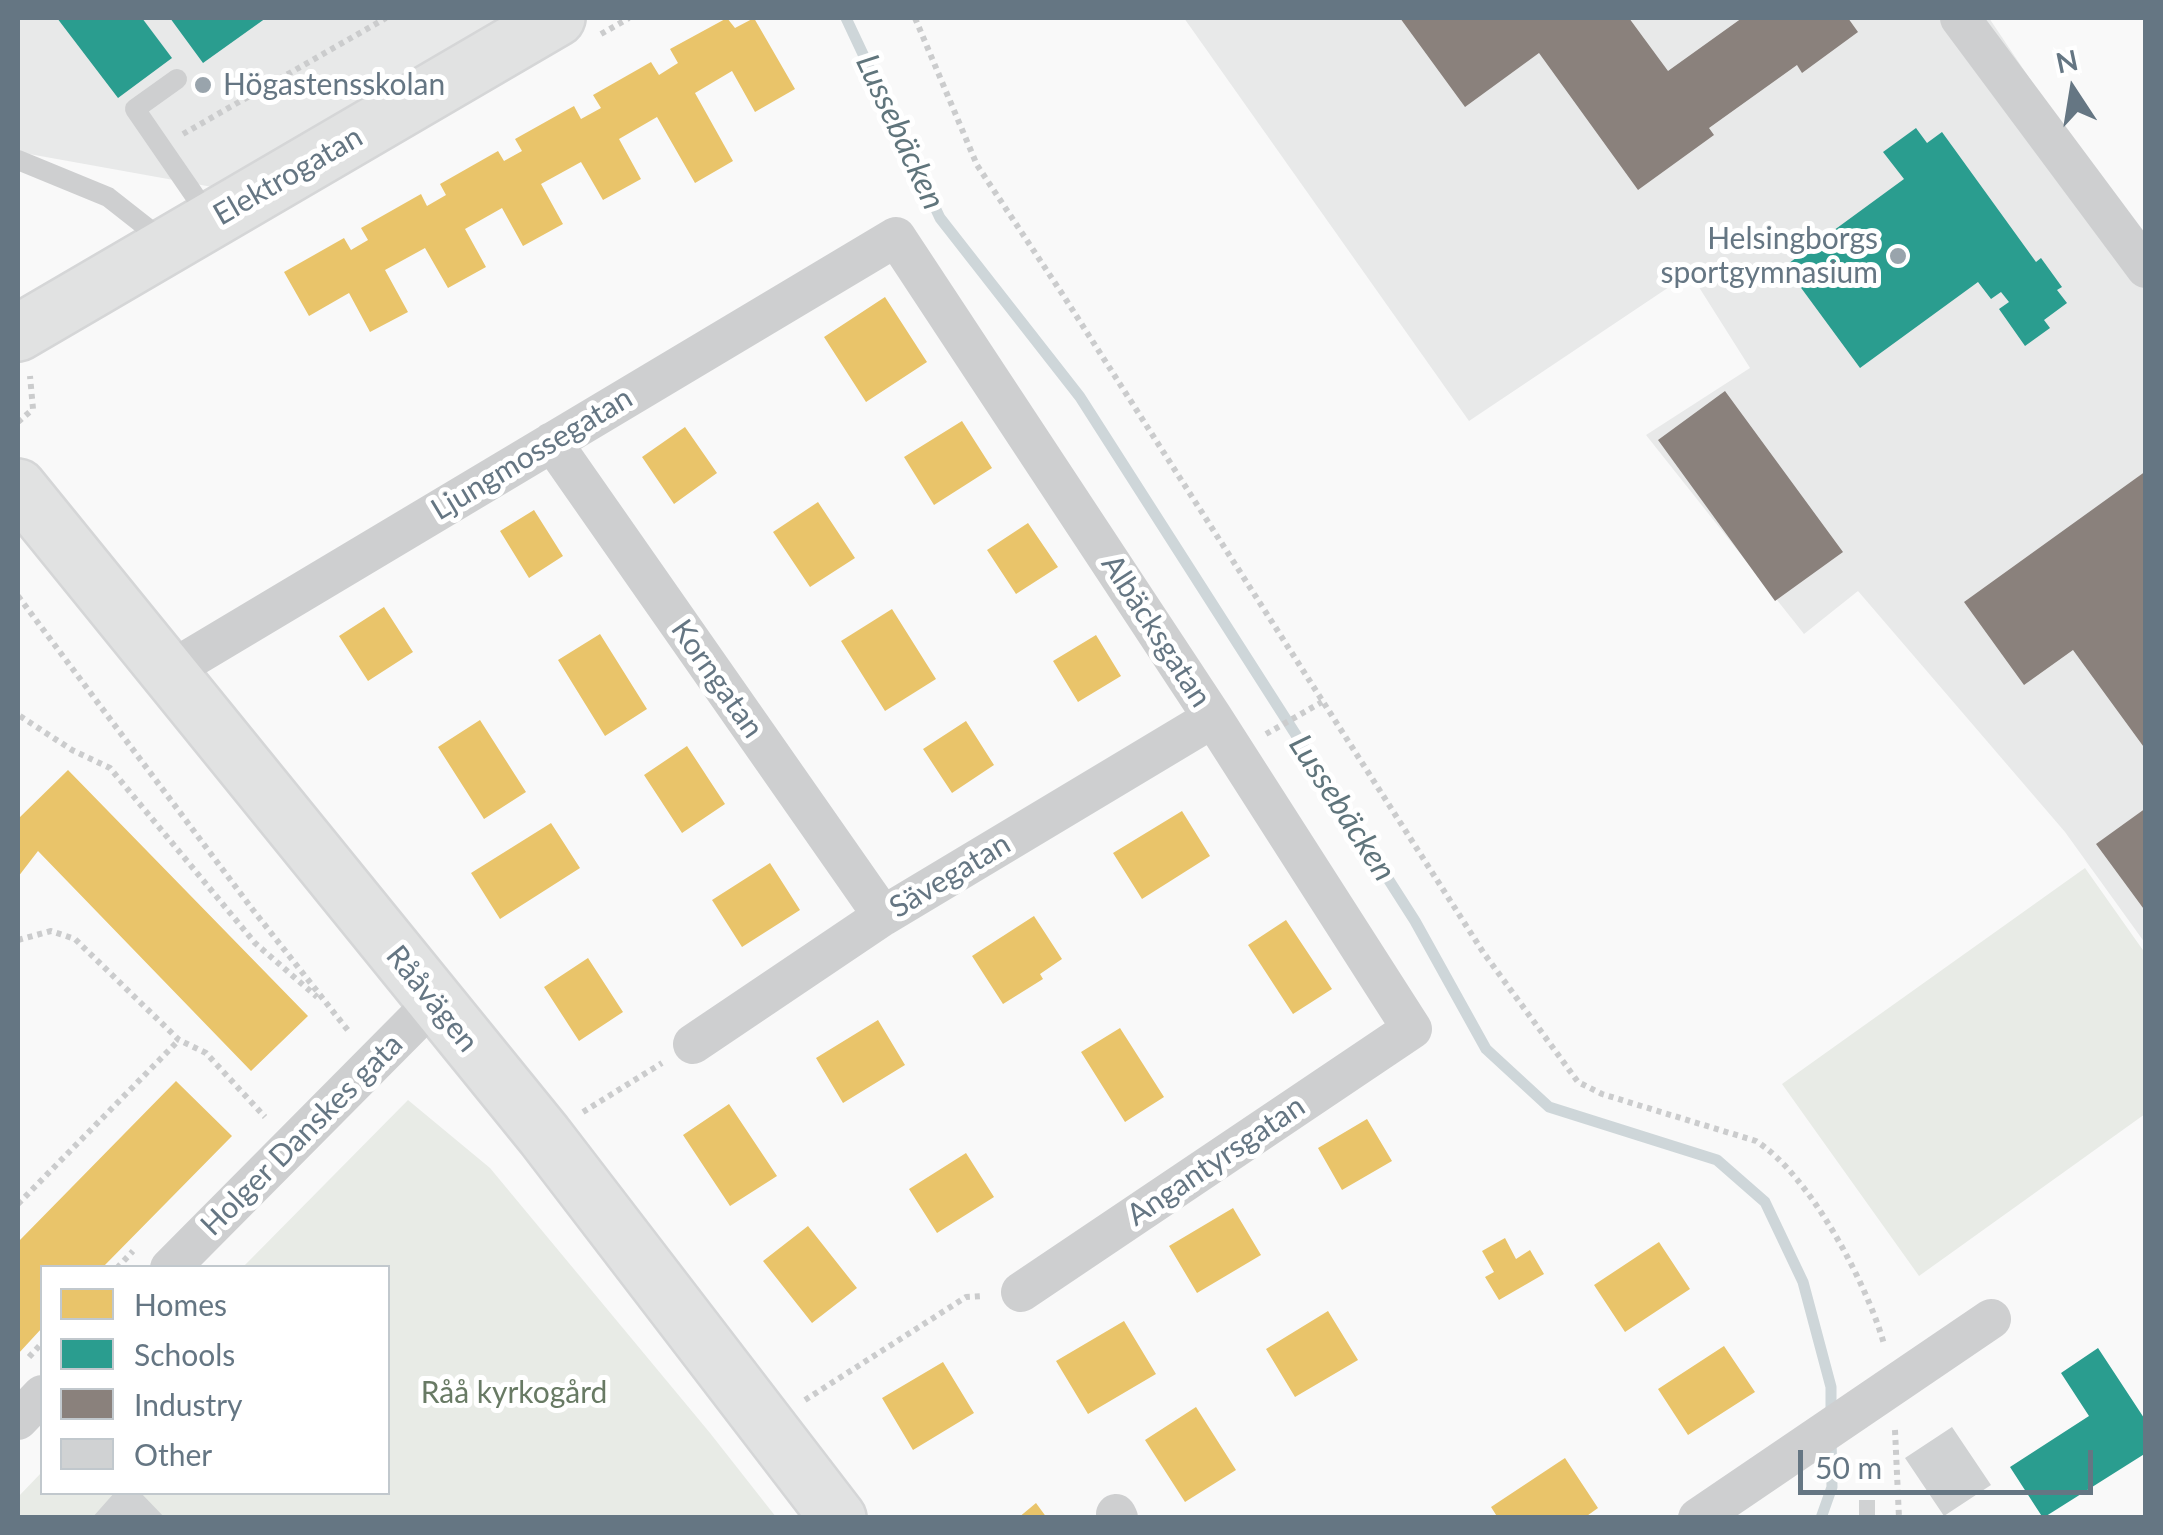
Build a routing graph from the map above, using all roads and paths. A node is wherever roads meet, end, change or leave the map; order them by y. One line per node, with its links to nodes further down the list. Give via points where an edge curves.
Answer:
1 (386, 18): 6 (path)
2 (557, 18): 8 (street, Elektrogatan)
3 (915, 18): 17 (path, via 976,165)
4 (1960, 18): 10 (street)
5 (177, 79): 6 (lane, via 135,108)
6 (161, 147): 8 (lane)
7 (18, 160): 8 (lane)
8 (190, 232): 11 (street, Elektrogatan)
9 (896, 236): 13 (street, Ljungmossegatan); 19 (street, Albäcksgatan)
10 (2146, 268)
11 (24, 351): 12 (path, via 33,409)
12 (18, 422)
13 (552, 442): 16 (street, Ljungmossegatan); 21 (street, Korngatan)
14 (18, 487): 16 (street, Rååvägen)
15 (18, 596): 24 (path)
16 (168, 672): 23 (street, Rååvägen)
17 (1322, 702): 20 (path); 35 (path, via 1482,952 1578,1082 1771,1151 1808,1195 1874,1308)
18 (20, 716): 24 (path, via 110,768 255,943)
19 (1213, 718): 21 (street, Sävegatan); 25 (street, Albäcksgatan)
20 (1268, 733)
21 (883, 916): 27 (street, Sävegatan)
22 (18, 940): 26 (path, via 51,930 75,939)
23 (434, 1002): 28 (street, Holger Danskes gata); 30 (street, Rååvägen)
24 (332, 1010): 28 (path)
25 (1412, 1029): 33 (street, Angantyrsgatan)
26 (179, 1040): 29 (path, via 206,1053); 31 (path)
27 (693, 1044): 30 (path)
28 (374, 1063): 32 (street, Holger Danskes gata)
29 (266, 1118)
30 (544, 1136): 38 (street, Rååvägen)
31 (18, 1204)
32 (173, 1265)
33 (1021, 1292): 38 (path, via 966,1297)
34 (1991, 1319): 35 (street)
35 (1895, 1382): 40 (street); 41 (path)
36 (40, 1397): 37 (street)
37 (18, 1420)
38 (766, 1424): 39 (street, Rååvägen)
39 (838, 1518)
40 (1698, 1518)
41 (1900, 1518)

